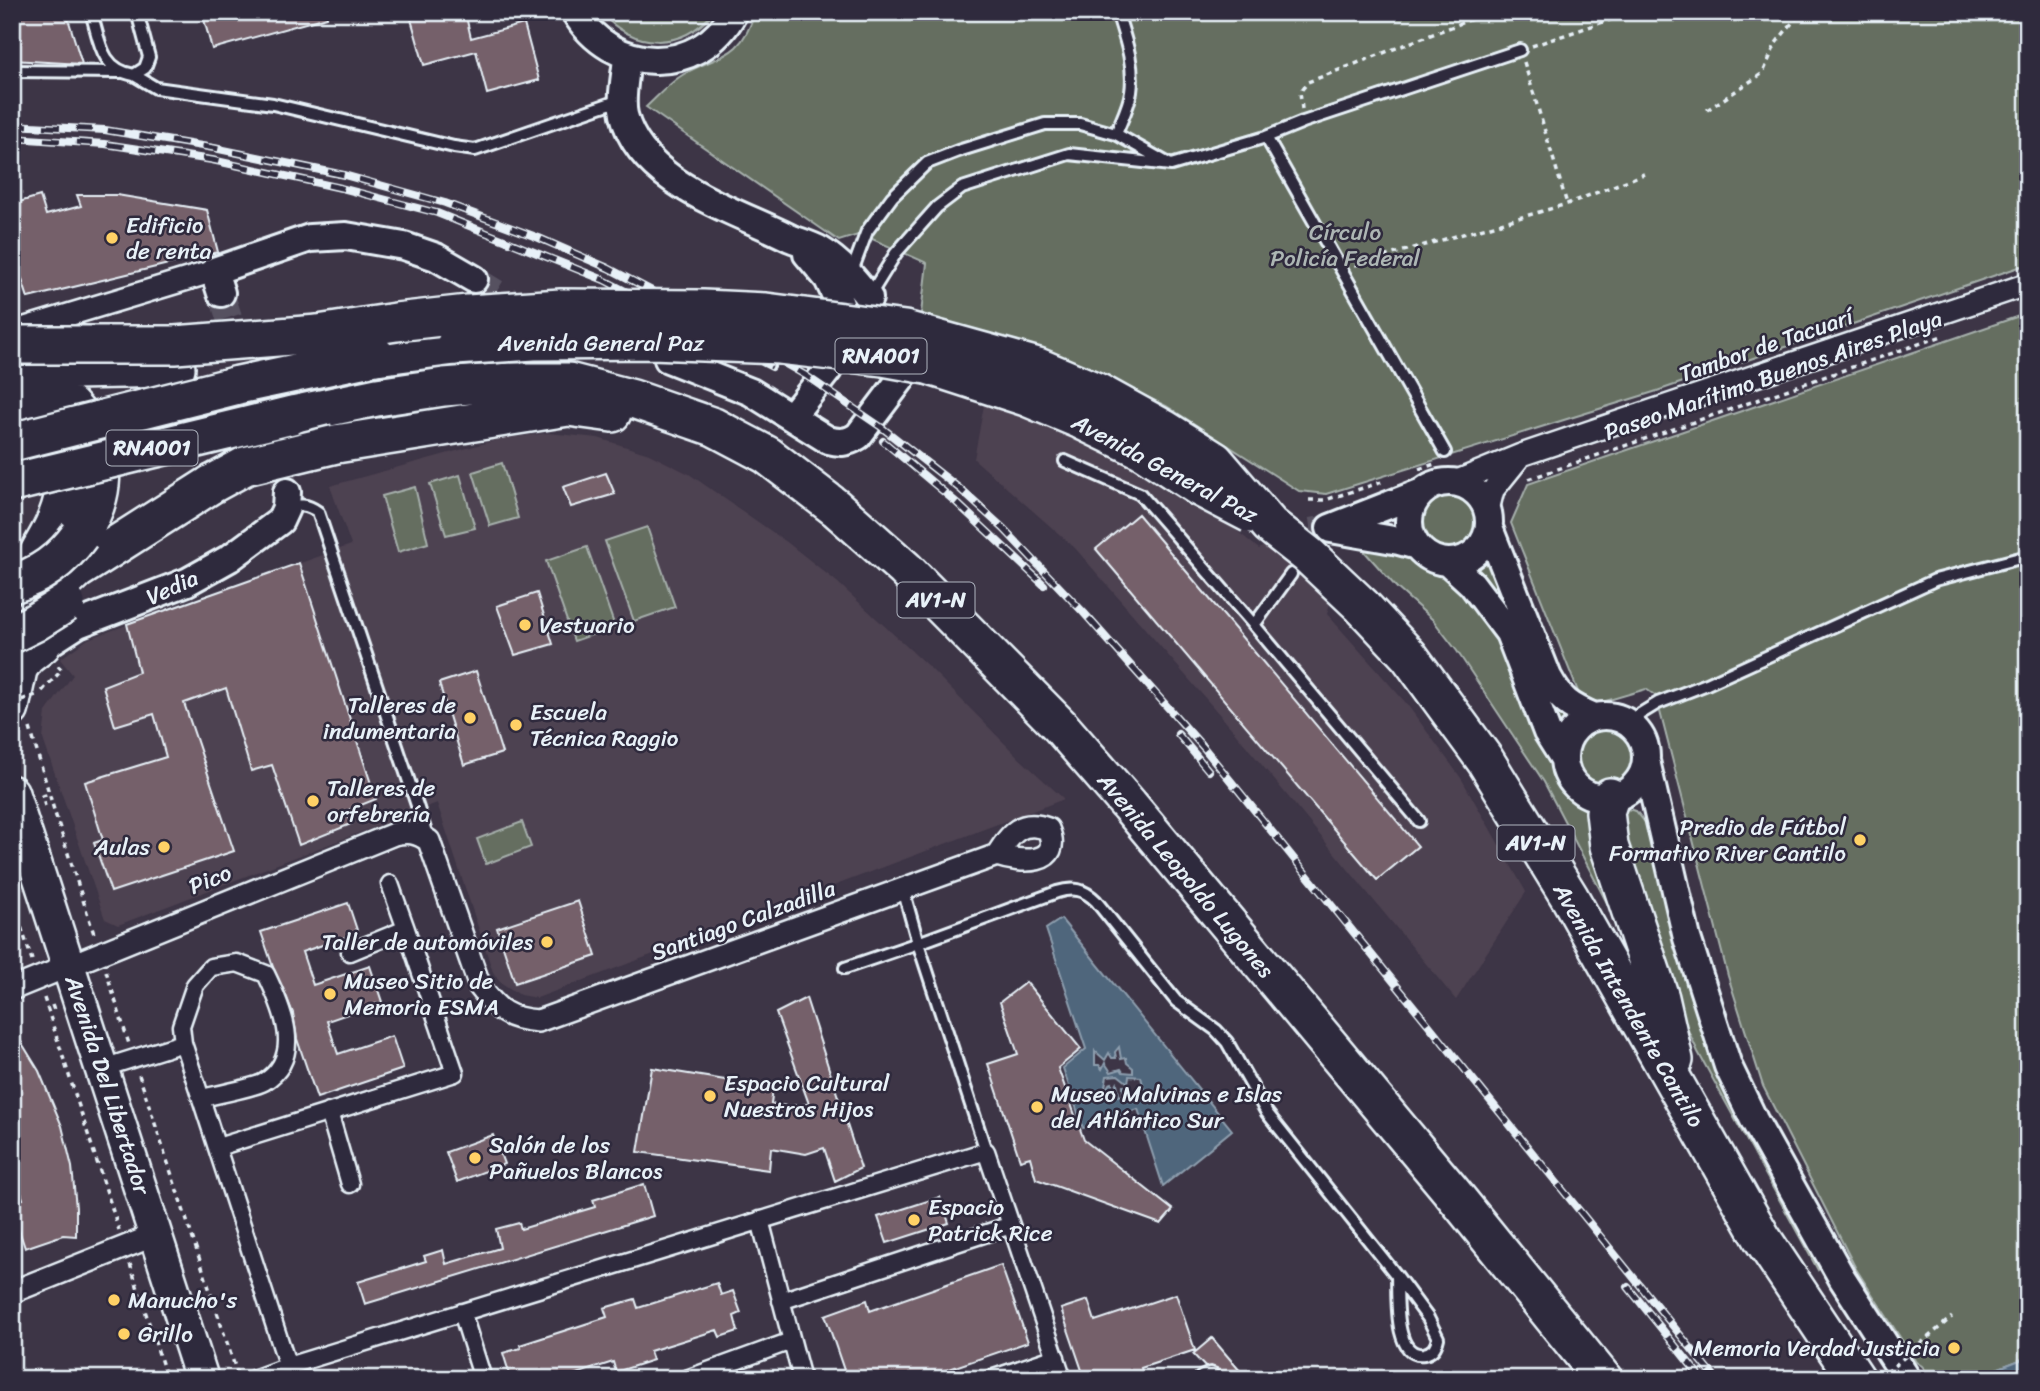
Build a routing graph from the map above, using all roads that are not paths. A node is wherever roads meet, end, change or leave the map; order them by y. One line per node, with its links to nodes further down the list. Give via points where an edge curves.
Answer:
1 (91, 12): 9 (lane, via 105,60)
2 (137, 12): 10 (lane, via 149,57 145,68)
3 (575, 12): 7 (street, via 603,45)
4 (734, 12): 7 (street, via 712,41 691,54 667,60)
5 (1117, 12): 12 (lane, via 1132,72 1131,94)
6 (1520, 50): 13 (lane)
7 (627, 57): 11 (street)
8 (12, 71): 9 (lane)
9 (121, 72): 10 (lane)
10 (134, 75): 11 (lane, via 156,88 273,104 475,150)
11 (624, 99): 15 (street, via 631,133 658,167 690,190)
12 (1116, 134): 14 (lane); 16 (lane, via 1080,124 1045,124 927,163 892,197 867,232)
13 (1266, 137): 14 (lane); 35 (lane)
14 (1171, 165): 20 (lane, via 1069,155 962,188 896,253)
15 (791, 238): 16 (street, via 819,249); 21 (street, via 828,279)
16 (851, 275): 20 (street)
17 (474, 279): 18 (street, via 436,257 404,246 346,236 310,238)
18 (217, 282): 22 (street)
19 (2028, 284): 36 (street, Tambor de Tacuarí)
20 (869, 298)
21 (840, 304)
22 (12, 332)
23 (318, 334): 24 (highway, Avenida General Paz, bridge, via 175,345); 27 (highway, bridge, via 176,368); 44 (highway, Avenida General Paz, bridge, via 468,314 638,307 766,312 905,330 1038,367 1097,392 1215,461)
24 (12, 345)
25 (668, 359): 31 (street, via 751,392)
26 (828, 370): 31 (street)
27 (12, 372): 49 (highway, bridge, via 62,396 85,421 100,460 99,493 92,515 70,549 48,567)
28 (905, 374): 31 (street, via 858,436 848,442 828,440)
29 (12, 400): 51 (highway, via 43,421 66,464 60,510 25,586)
30 (113, 415): 32 (highway, bridge); 34 (highway, Avenida General Paz / RNA001, bridge); 44 (highway, Avenida General Paz / RNA001, bridge, via 376,356 455,346 594,339 780,345 928,365 1026,397 1141,449 1199,487)
31 (791, 417)
32 (12, 424)
33 (714, 427): 39 (highway, Avenida General Paz / RNA001, bridge, via 568,382 444,387 292,415); 40 (highway, bridge, via 568,407 348,442 245,466); 95 (highway, Avenida Leopoldo Lugones / AV1-N, via 767,455 836,508 905,569 1060,726)
34 (12, 442)
35 (1445, 452)
36 (1521, 455): 38 (street, Tambor de Tacuarí); 43 (street, via 1493,490)
37 (1065, 461): 50 (lane, via 1140,494)
38 (1455, 482): 41 (street, via 1432,485); 43 (street, via 1475,492)
39 (12, 483)
40 (229, 483): 51 (highway, via 124,565); 51 (highway, via 82,566 62,584)
41 (1422, 492): 45 (street, via 1410,512 1411,536); 45 (street, via 1329,528)
42 (286, 500): 51 (street, Vedia, via 284,515 276,526 213,568 160,594 78,624); 60 (lane, via 318,512)
43 (1488, 519): 47 (street, via 1479,548 1470,556); 52 (street, via 1558,696)
44 (1270, 524): 73 (highway, Avenida Intendente Cantilo / AV1-N, bridge, via 1362,606 1409,656 1457,719 1570,898)
45 (1417, 546): 47 (street, via 1436,560)
46 (2028, 556): 53 (lane, via 1935,580 1657,703)
47 (1448, 562): 54 (street, via 1472,584 1509,632 1548,732)
48 (1291, 574): 50 (lane)
49 (12, 584)
50 (1254, 625): 58 (lane)
51 (31, 661)
52 (1594, 717): 53 (street); 54 (street, via 1578,725 1567,741)
53 (1627, 722): 55 (street, via 1645,746)
54 (1564, 759): 57 (street, via 1578,788 1593,796)
55 (1646, 761): 57 (street, via 1633,786); 59 (street)
56 (12, 792): 67 (main road, Avenida Del Libertador)
57 (1615, 796): 59 (street, via 1643,808); 73 (highway, via 1605,813 1609,846 1660,998)
58 (1419, 821)
59 (1661, 831): 97 (street, via 1687,937 1728,1066 1842,1278)
60 (429, 841): 63 (street, Santiago Calzadilla, via 480,987 494,1005 517,1019 555,1017); 67 (street, Pico, via 407,831 394,834)
61 (997, 855): 63 (street, Santiago Calzadilla)
62 (390, 884): 64 (street)
63 (903, 889): 65 (lane)
64 (406, 929): 66 (street); 74 (street, via 455,1073)
65 (918, 943): 68 (lane); 76 (lane); 81 (lane, via 1057,892 1078,889 1088,893 1176,1001 1227,1042 1267,1113)
66 (350, 952)
67 (69, 964): 69 (street, Pico); 71 (main road, Avenida Del Libertador)
68 (845, 968)
69 (12, 989)
70 (183, 1043): 71 (street); 72 (street); 72 (street, via 181,1026 195,985 211,967 237,963 266,974 288,1032 283,1060 263,1083)
71 (103, 1068): 80 (main road, Avenida Del Libertador)
72 (201, 1098): 75 (street)
73 (1682, 1099): 96 (highway, Avenida Intendente Cantilo / AV1-N, via 1762,1238)
74 (329, 1112): 75 (street); 77 (street)
75 (218, 1147): 87 (street)
76 (986, 1151): 78 (street); 79 (street)
77 (350, 1184)
78 (760, 1220): 83 (street); 84 (street)
79 (1011, 1225): 83 (street); 86 (street)
80 (155, 1234): 82 (street); 88 (main road, Avenida Del Libertador)
81 (1397, 1276): 81 (lane, via 1401,1337 1411,1351 1427,1353 1437,1345 1437,1333)
82 (12, 1292)
83 (781, 1301): 85 (street)
84 (462, 1312): 87 (street); 90 (street)
85 (791, 1340): 91 (street); 92 (street)
86 (1056, 1357): 93 (street); 94 (street)
87 (290, 1372): 89 (street)
88 (202, 1379)
89 (253, 1379)
90 (483, 1379)
91 (686, 1379)
92 (802, 1379)
93 (991, 1379)
94 (1063, 1379)
95 (1603, 1379)
96 (1856, 1379)
97 (1907, 1379)

